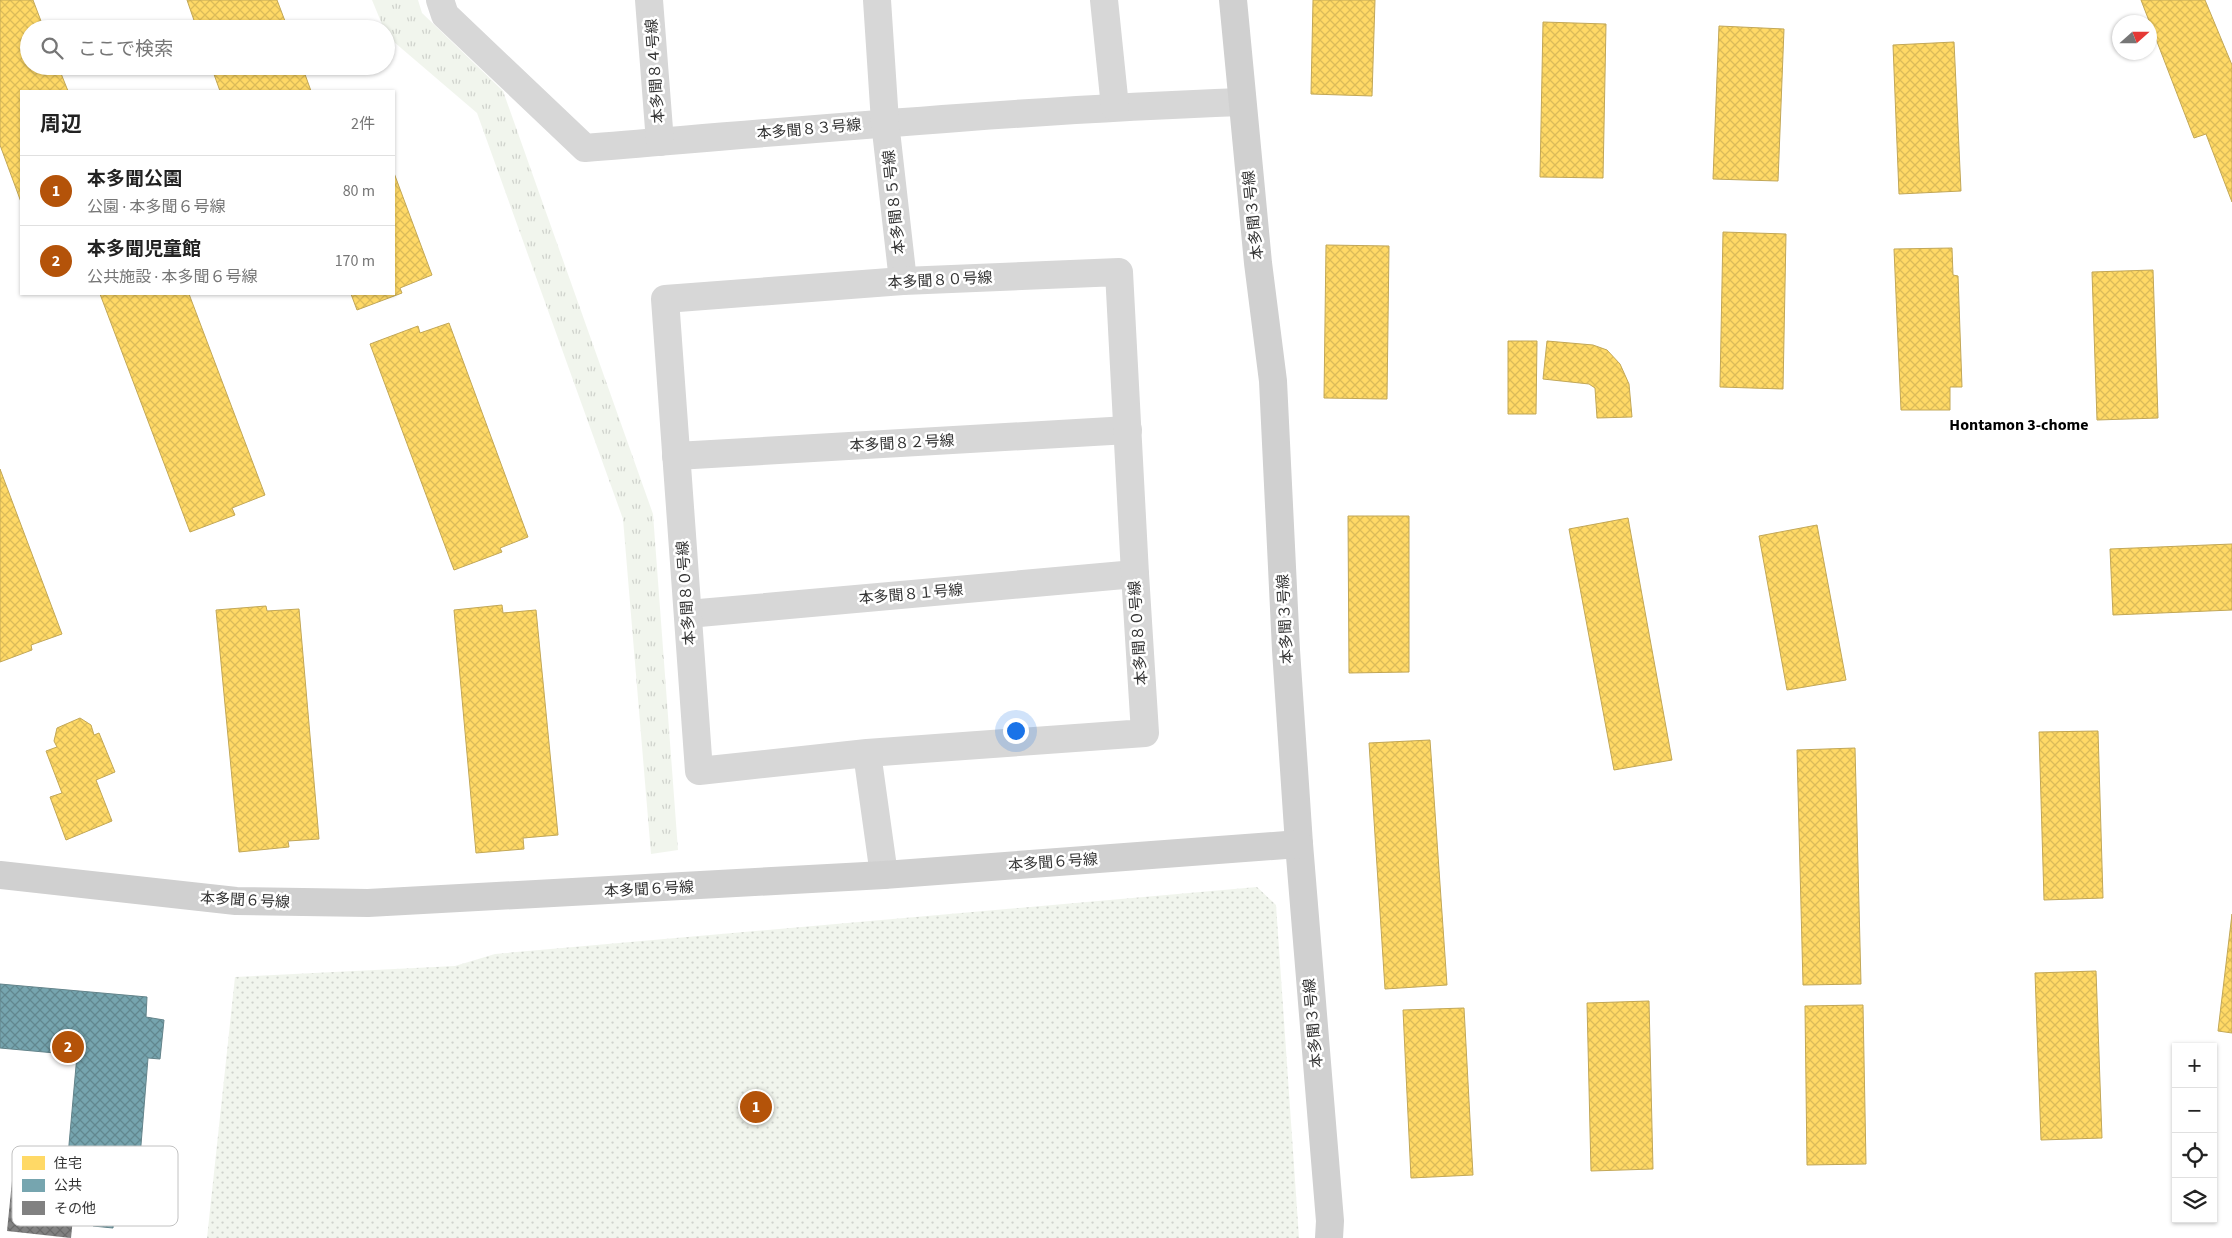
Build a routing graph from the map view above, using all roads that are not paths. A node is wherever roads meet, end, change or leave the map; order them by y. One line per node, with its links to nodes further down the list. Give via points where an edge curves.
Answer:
1 (440, 0): 9 (street, 本多聞８３号線, via 445,15 585,148)
2 (649, 0): 9 (street, 本多聞８４号線)
3 (877, 0): 8 (street, 本多聞８５号線)
4 (1104, 0): 7 (street)
5 (1233, 0): 6 (street, 本多聞３号線)
6 (1242, 102): 7 (street, 本多聞８３号線); 16 (street, 本多聞３号線, via 1273,381)
7 (1115, 107): 8 (street, 本多聞８３号線)
8 (885, 122): 9 (street, 本多聞８３号線); 10 (street, 本多聞８５号線)
9 (660, 142)
10 (903, 281): 11 (street, 本多聞８０号線, via 1119,272); 12 (street, 本多聞８０号線, via 665,299)
11 (1128, 430): 12 (street, 本多聞８２号線); 13 (street, 本多聞８０号線)
12 (676, 456): 14 (street, 本多聞８０号線)
13 (1134, 574): 14 (street, 本多聞８１号線); 15 (street, 本多聞８０号線, via 1145,733)
14 (688, 614): 15 (street, 本多聞８０号線, via 699,772)
15 (867, 753): 18 (street)
16 (1299, 844): 18 (street, 本多聞６号線); 19 (street, 本多聞３号線)
17 (0, 875): 18 (street, 本多聞６号線, via 236,901 368,903)
18 (884, 875)
19 (1329, 1238)

